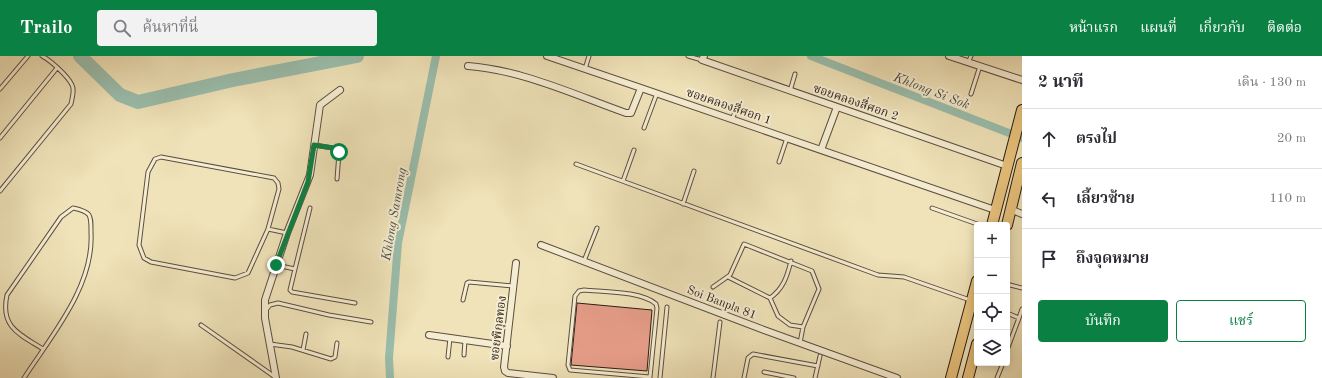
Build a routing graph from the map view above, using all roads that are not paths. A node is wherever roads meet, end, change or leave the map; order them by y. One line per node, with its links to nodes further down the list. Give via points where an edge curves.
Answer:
1 (28, 56): 17 (lane)
2 (42, 56): 12 (lane)
3 (547, 56): 13 (street, ซอยคลองสี่ศอก 1)
4 (589, 56): 13 (lane)
5 (688, 56): 8 (lane)
6 (949, 56): 9 (street)
7 (971, 56): 9 (lane)
8 (703, 58): 19 (street, ซอยคลองสี่ศอก 2)
9 (968, 63): 11 (street)
10 (468, 66): 16 (street, via 511,73 626,113 633,110)
11 (980, 66): 15 (street); 21 (lane)
12 (57, 68): 27 (lane); 39 (lane, via 72,85 71,104)
13 (584, 69): 16 (street, ซอยคลองสี่ศอก 1)
14 (795, 74): 19 (lane)
15 (1022, 80)
16 (641, 88): 20 (street, ซอยคลองสี่ศอก 1)
17 (0, 89)
18 (340, 90): 29 (street, via 320,105)
19 (790, 91): 23 (street, ซอยคลองสี่ศอก 2)
20 (657, 93): 25 (street, ซอยคลองสี่ศอก 1); 26 (lane)
21 (971, 94)
22 (738, 106): 25 (lane)
23 (837, 107): 31 (street); 35 (street, ซอยคลองสี่ศอก 2)
24 (1022, 110): 35 (main road)
25 (732, 119): 28 (street, ซอยคลองสี่ศอก 1)
26 (644, 128)
27 (0, 138)
28 (787, 138): 31 (street, ซอยคลองสี่ศอก 1); 32 (lane)
29 (314, 145): 37 (lane, via 339,152); 51 (street, via 308,182)
30 (634, 150): 38 (lane)
31 (821, 150): 44 (street, ซอยคลองสี่ศอก 1)
32 (779, 162)
33 (1022, 163): 43 (main road)
34 (576, 164): 38 (lane)
35 (1007, 166): 44 (main road)
36 (694, 171): 40 (lane)
37 (337, 179)
38 (623, 181): 40 (lane)
39 (0, 191)
40 (683, 204): 66 (lane, via 878,275 904,277)
41 (310, 208): 57 (lane)
42 (932, 208): 48 (lane)
43 (1010, 209): 45 (street); 47 (main road)
44 (996, 210): 46 (main road)
45 (1022, 214)
46 (993, 222)
47 (1008, 222)
48 (974, 223)
49 (597, 228): 53 (lane)
50 (268, 229): 50 (lane, via 279,189 274,178 161,157 155,159 148,172 139,245 144,258 152,262 235,278 243,277 248,273); 51 (lane)
51 (287, 234): 56 (street)
52 (541, 245): 53 (street, Soi Banpla 81)
53 (584, 261): 83 (street, Soi Banpla 81)
54 (791, 261): 58 (lane, via 744,244); 64 (lane, via 779,292); 76 (lane, via 812,271 819,289)
55 (516, 263): 60 (street, ซอยพิกุลทอง)
56 (276, 265): 57 (lane); 70 (street)
57 (295, 269): 67 (lane, via 290,290 294,293)
58 (728, 277): 61 (lane); 64 (lane)
59 (1010, 285): 62 (lane)
60 (514, 286): 65 (lane, via 469,282); 85 (street, ซอยพิกุลทอง)
61 (712, 287)
62 (1022, 288)
63 (974, 293): 66 (main road)
64 (770, 298): 76 (lane, via 778,316 790,325)
65 (463, 300)
66 (972, 301): 106 (main road)
67 (354, 303)
68 (667, 307): 100 (lane)
69 (1022, 309): 72 (lane)
70 (264, 311): 73 (lane, via 270,305 278,303); 84 (street)
71 (1010, 314): 72 (lane)
72 (1019, 318): 81 (lane)
73 (371, 322)
74 (720, 322): 101 (lane)
75 (201, 325): 97 (lane)
76 (803, 327): 83 (lane)
77 (306, 334): 87 (lane)
78 (429, 334): 79 (street)
79 (450, 338): 80 (street); 91 (lane)
80 (465, 340): 85 (street); 88 (lane)
81 (1010, 342)
82 (337, 343): 87 (lane, via 334,359)
83 (800, 343): 105 (street, Soi Banpla 81)
84 (270, 344): 87 (lane); 97 (street)
85 (507, 346): 95 (street, ซอยพิกุลทอง, via 504,371)
86 (43, 349): 86 (lane, via 79,292 90,260 91,216 88,212 73,208 61,217 6,294 3,307 10,326); 96 (lane)
87 (304, 350)
88 (464, 355)
89 (974, 355): 107 (main road)
90 (820, 356): 92 (lane)
91 (448, 357)
92 (818, 366): 102 (lane, via 753,354 748,358); 104 (lane)
93 (1001, 366): 108 (lane)
94 (764, 372): 103 (lane)
95 (524, 377): 98 (street, ซอยพิกุลทอง)
96 (24, 378)
97 (276, 378)
98 (553, 378)
99 (650, 378): 99 (lane, via 658,308 656,304 634,295 584,290 577,293 568,368 574,371)
100 (660, 378)
101 (713, 378)
102 (744, 378)
103 (794, 378)
104 (815, 378)
105 (897, 378)
106 (951, 378)
107 (968, 378)
108 (997, 378)

